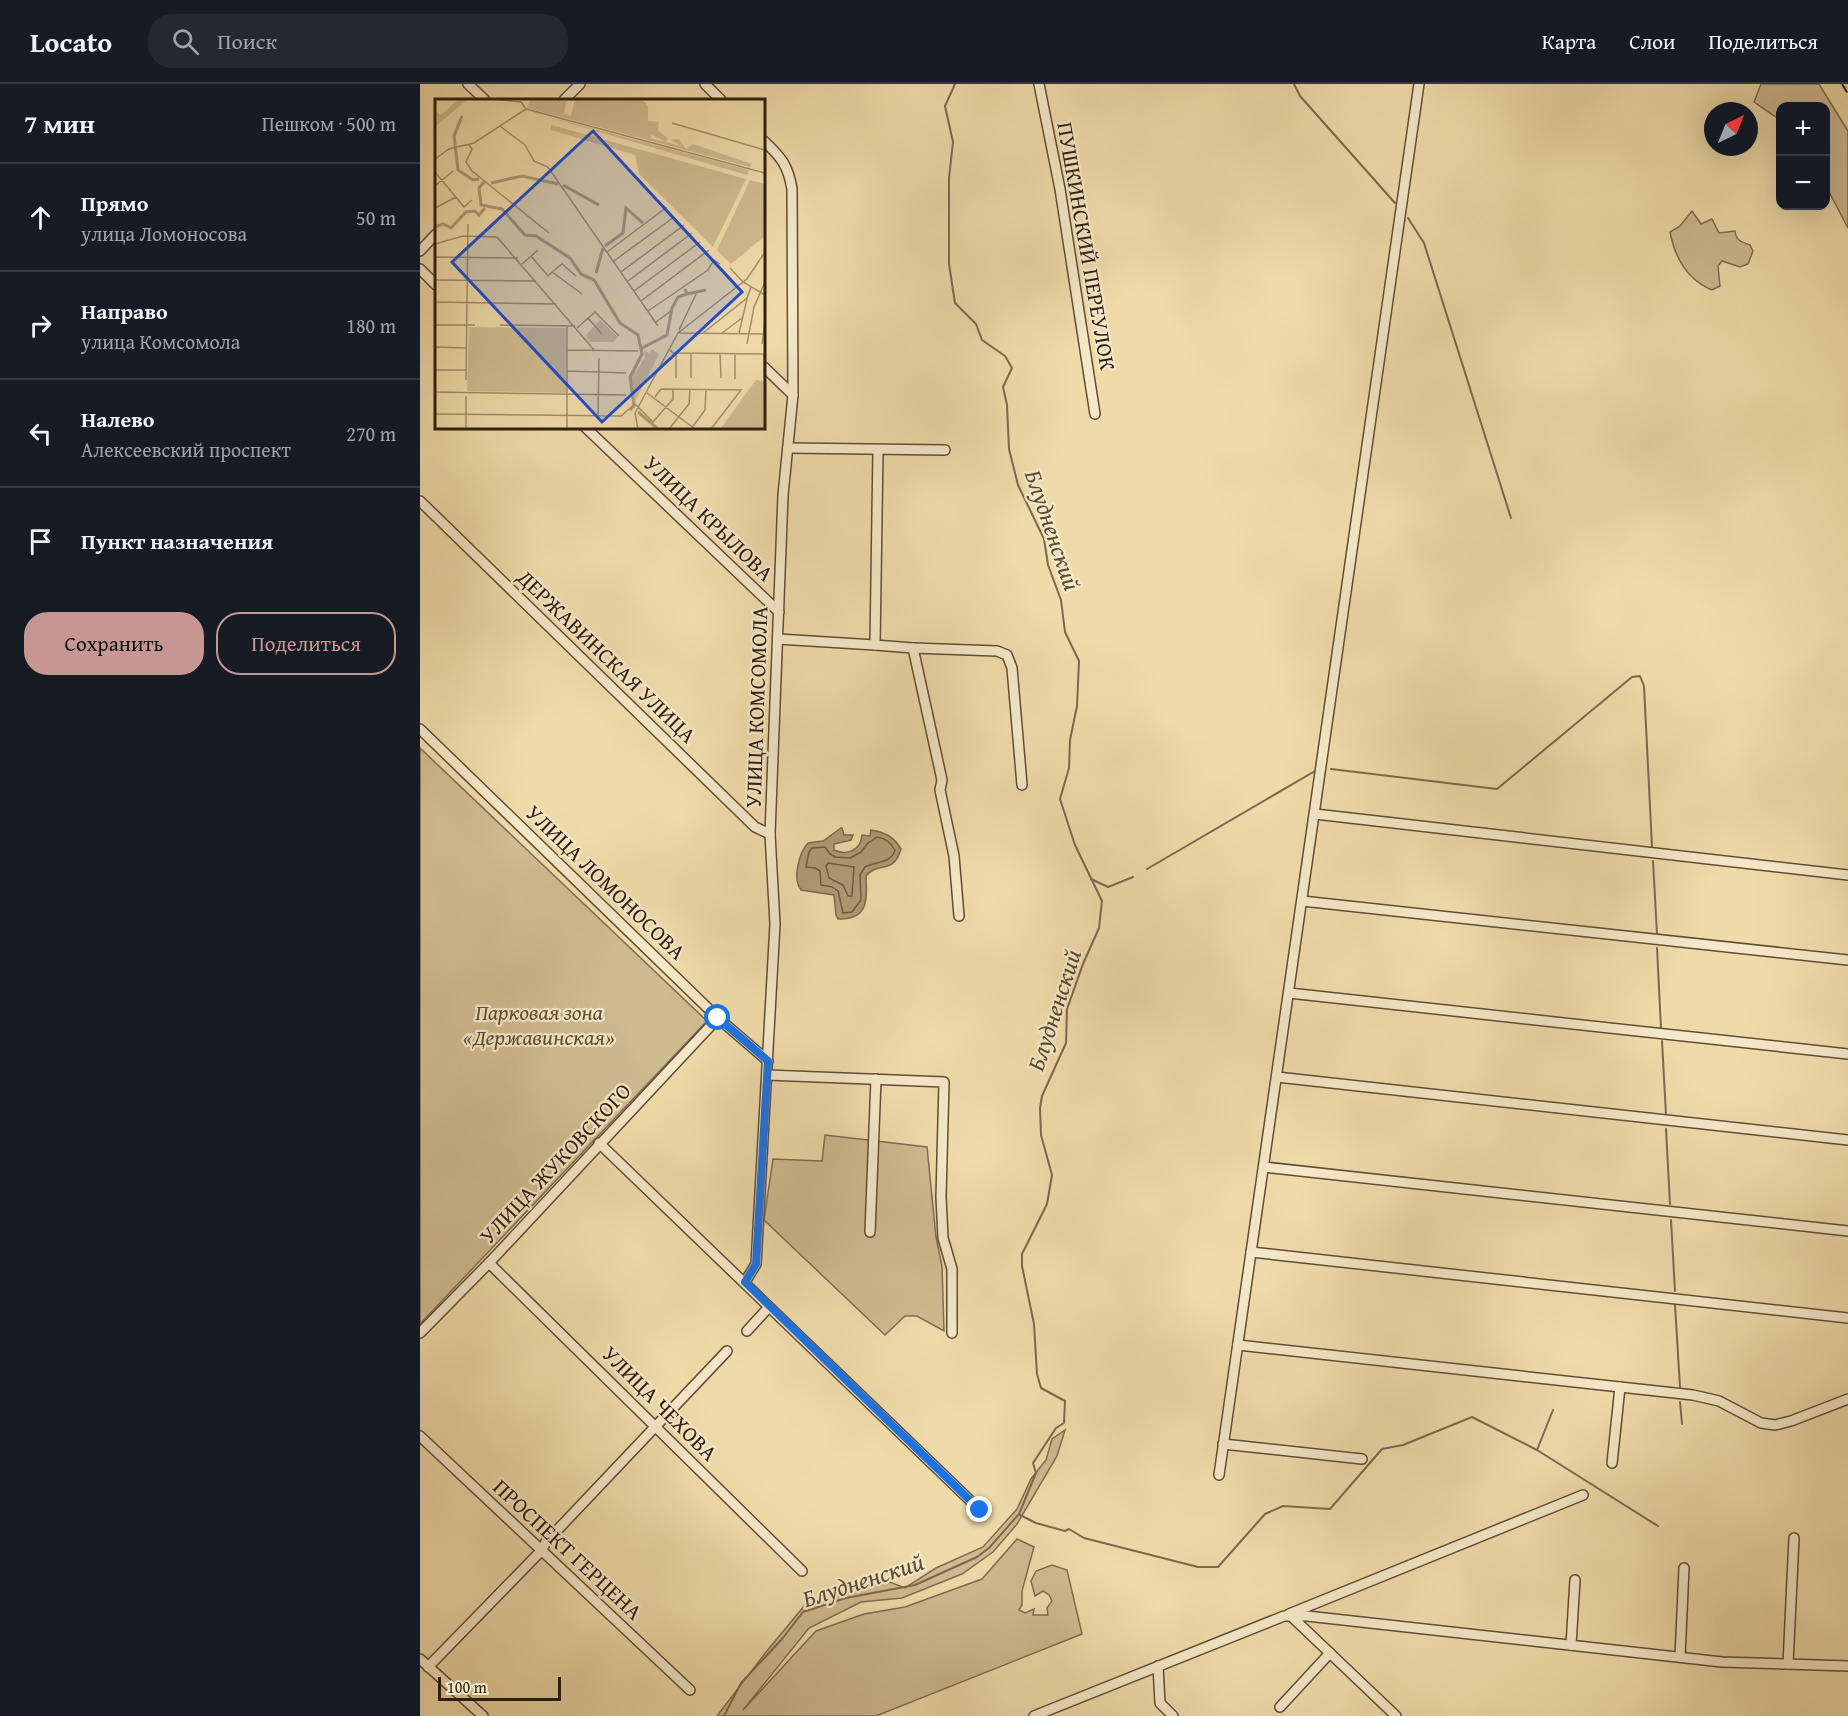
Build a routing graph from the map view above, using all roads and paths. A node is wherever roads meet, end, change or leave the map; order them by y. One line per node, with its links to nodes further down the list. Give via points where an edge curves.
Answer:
1 (468, 84): 6 (street)
2 (580, 84): 7 (street)
3 (705, 84): 8 (street)
4 (1040, 84): 16 (street, ПУШКИНСКИЙ ПЕРЕУЛОК)
5 (1419, 84): 28 (street)
6 (484, 99)
7 (565, 99)
8 (720, 99)
9 (765, 142): 15 (street, УЛИЦА КОМСОМОЛА, via 789,171 792,189)
10 (435, 235): 11 (street)
11 (420, 251)
12 (420, 269): 13 (street)
13 (435, 284)
14 (765, 368): 15 (street)
15 (793, 395): 18 (street, УЛИЦА КОМСОМОЛА)
16 (1095, 414)
17 (587, 429): 22 (street, УЛИЦА КРЫЛОВА)
18 (788, 448): 19 (street); 22 (street, УЛИЦА КОМСОМОЛА)
19 (878, 450): 20 (street); 24 (street)
20 (945, 450)
21 (420, 501): 29 (street, ДЕРЖАВИНСКАЯ УЛИЦА, via 755,827)
22 (779, 612): 23 (street, УЛИЦА КОМСОМОЛА)
23 (778, 639): 24 (street); 29 (street, УЛИЦА КОМСОМОЛА)
24 (874, 645): 25 (street)
25 (913, 648): 27 (street, via 997,651 1007,655 1012,668); 32 (street, via 942,780 940,790 954,856)
26 (420, 729): 35 (street, УЛИЦА ЛОМОНОСОВА)
27 (1022, 785)
28 (1315, 814): 30 (street); 31 (street)
29 (770, 834): 37 (street, УЛИЦА КОМСОМОЛА, via 775,924)
30 (1848, 875)
31 (1302, 901): 33 (street); 34 (street)
32 (959, 916)
33 (1848, 960)
34 (1289, 993): 36 (street); 39 (street)
35 (718, 1018): 37 (street, УЛИЦА ЛОМОНОСОВА); 42 (street, УЛИЦА ЖУКОВСКОГО)
36 (1848, 1054)
37 (768, 1061): 38 (street, УЛИЦА КОМСОМОЛА)
38 (767, 1075): 40 (street); 48 (street, УЛИЦА КОМСОМОЛА, via 756,1264)
39 (1277, 1077): 41 (street); 43 (street)
40 (876, 1079): 45 (street); 53 (street, via 945,1082 941,1197 943,1238 952,1269)
41 (1848, 1140)
42 (599, 1143): 47 (street, УЛИЦА ЖУКОВСКОГО); 48 (street)
43 (1264, 1167): 44 (street); 46 (street)
44 (1848, 1231)
45 (870, 1232)
46 (1251, 1252): 50 (street); 54 (street)
47 (489, 1263): 52 (street, УЛИЦА ЖУКОВСКОГО); 58 (street, УЛИЦА ЧЕХОВА)
48 (745, 1282): 49 (street)
49 (769, 1307): 51 (street); 65 (street)
50 (1848, 1318)
51 (747, 1330)
52 (420, 1333)
53 (952, 1333)
54 (1238, 1345): 56 (street); 60 (street)
55 (727, 1351): 58 (street)
56 (1620, 1387): 57 (street, via 1719,1401 1761,1423 1775,1425); 62 (street)
57 (1848, 1399)
58 (657, 1426): 67 (street); 69 (street, УЛИЦА ЧЕХОВА)
59 (420, 1436): 67 (street, ПРОСПЕКТ ГЕРЦЕНА)
60 (1223, 1443): 61 (street); 63 (street)
61 (1362, 1459)
62 (1612, 1463)
63 (1219, 1475)
64 (1582, 1494): 71 (street)
65 (980, 1510)
66 (1794, 1538): 76 (street)
67 (541, 1551): 79 (street); 80 (street, ПРОСПЕКТ ГЕРЦЕНА)
68 (1684, 1568): 74 (street)
69 (802, 1571)
70 (1575, 1580): 72 (street)
71 (1288, 1616): 72 (street); 73 (street); 77 (street)
72 (1571, 1645): 74 (street)
73 (1330, 1653): 81 (street); 85 (street)
74 (1680, 1657): 76 (street)
75 (420, 1659): 79 (street)
76 (1788, 1664): 78 (street)
77 (1158, 1666): 83 (street); 84 (street, via 1160,1703)
78 (1848, 1666)
79 (428, 1667): 82 (street)
80 (690, 1690)
81 (1280, 1707)
82 (483, 1716)
83 (1034, 1716)
84 (1173, 1716)
85 (1396, 1716)

